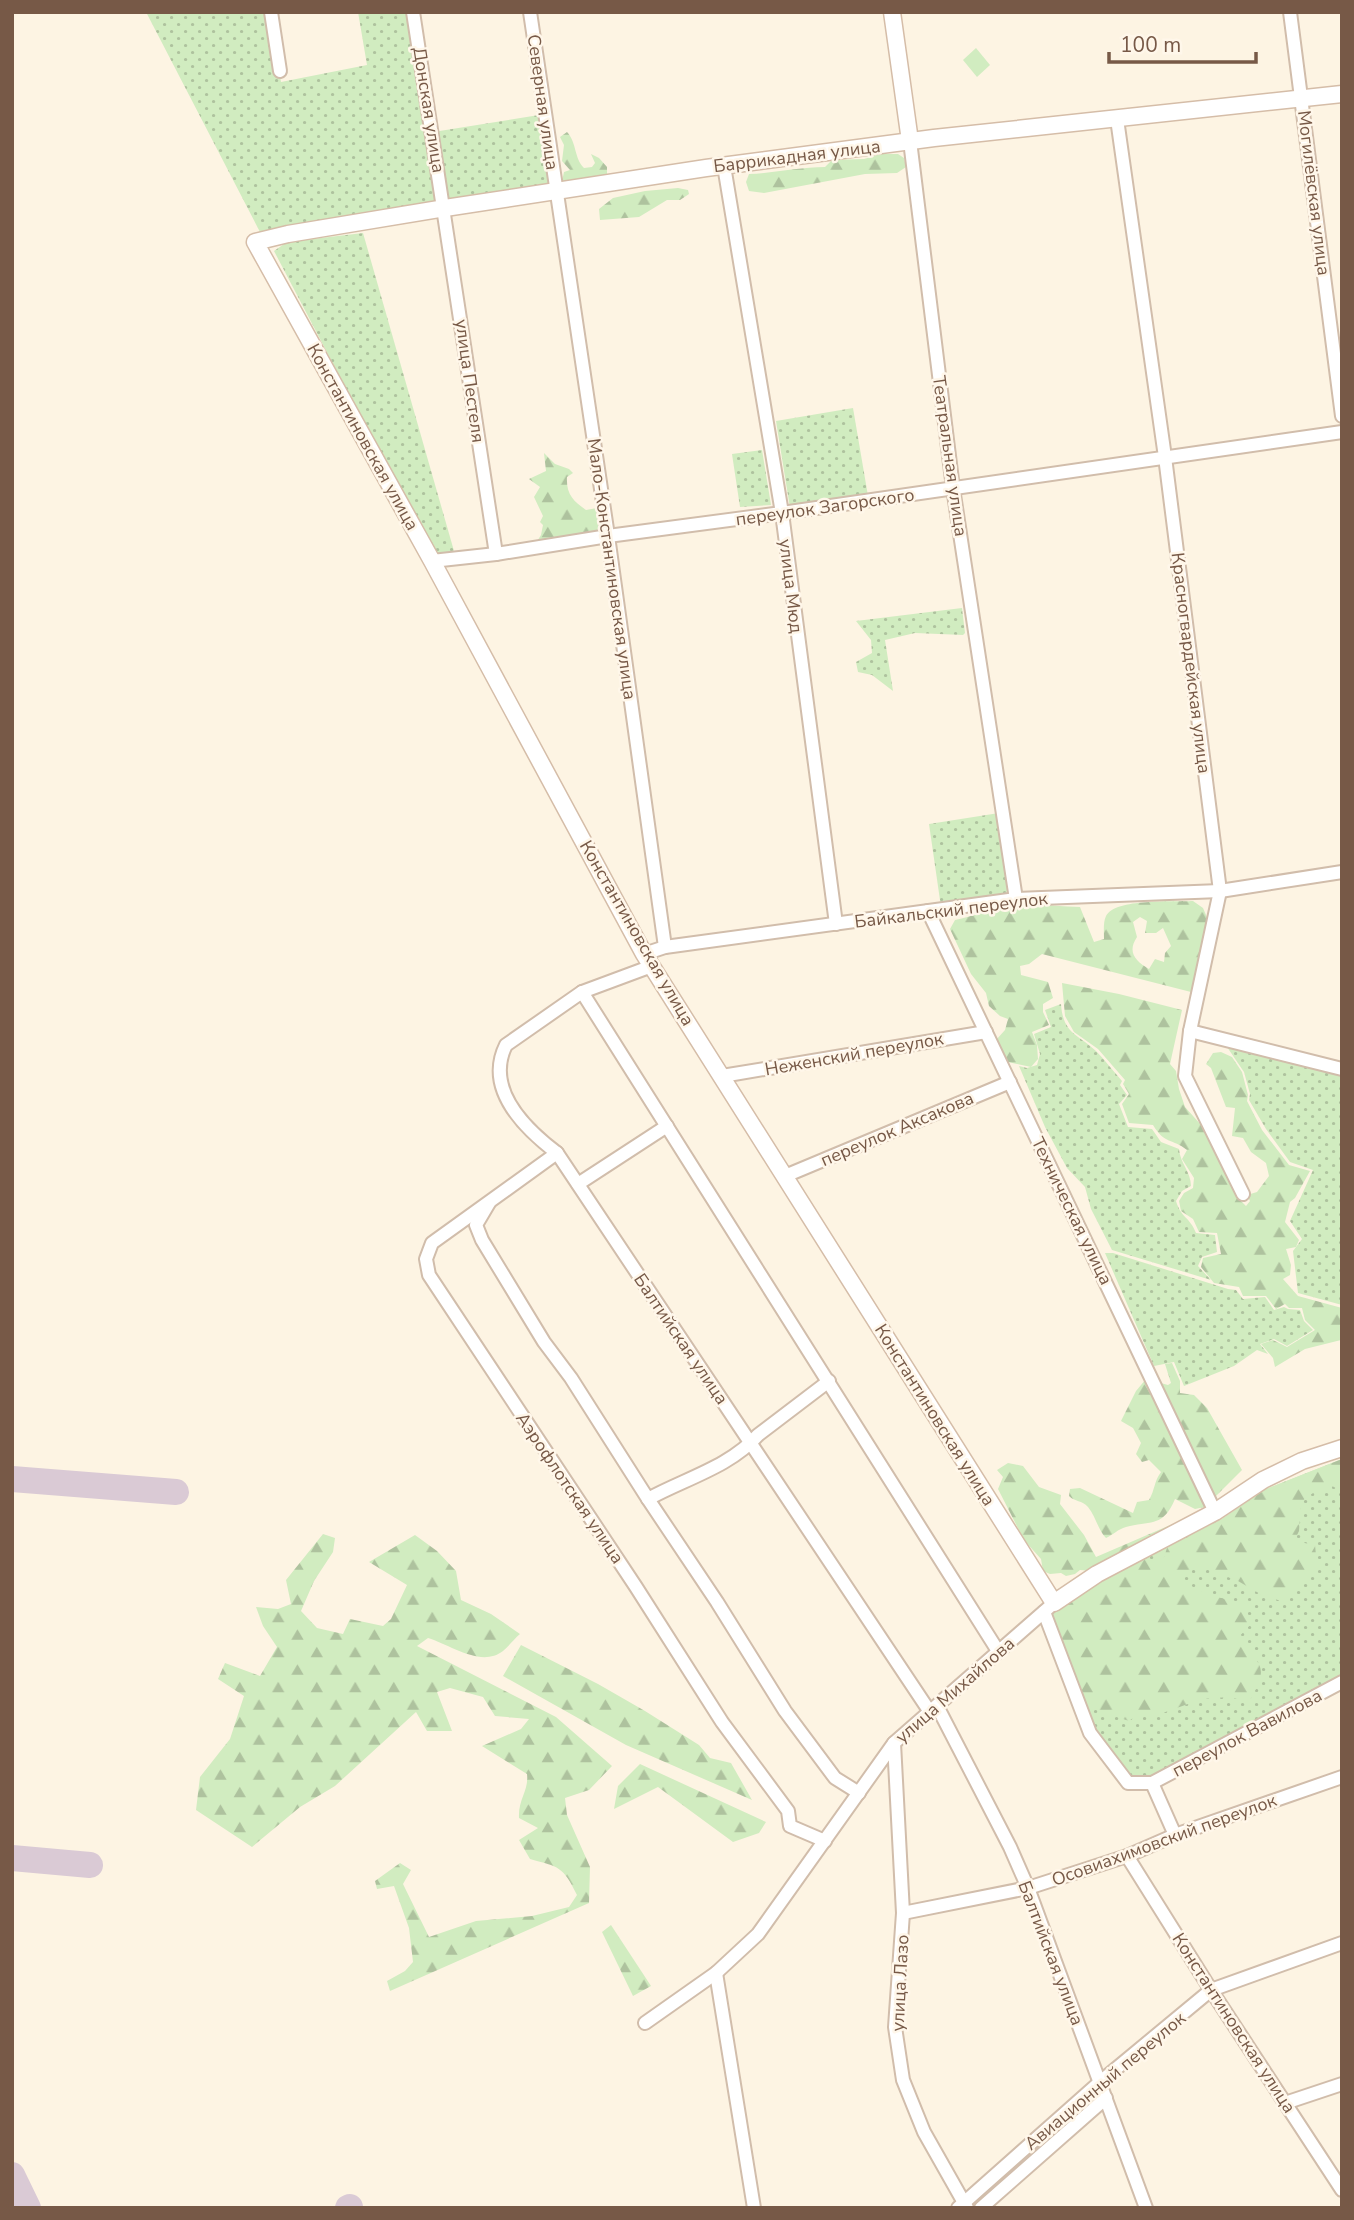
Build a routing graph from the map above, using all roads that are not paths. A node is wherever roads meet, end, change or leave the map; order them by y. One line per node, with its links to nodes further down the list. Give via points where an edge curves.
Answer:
1 (271, 12): 6 (street)
2 (414, 12): 13 (street, Донская улица)
3 (530, 12): 12 (street, Северная улица)
4 (892, 12): 10 (street, Театральная улица)
5 (1290, 12): 8 (street, Могилёвская улица)
6 (280, 71)
7 (1342, 94): 8 (street, Баррикадная улица)
8 (1302, 99): 9 (street, Баррикадная улица); 15 (street, Могилёвская улица)
9 (1117, 119): 10 (street, Баррикадная улица); 17 (street, Красногвардейская улица)
10 (910, 141): 11 (street, Баррикадная улица); 18 (street, Театральная улица)
11 (724, 166): 12 (street, Баррикадная улица); 19 (street, улица Мюд)
12 (556, 191): 13 (street, Баррикадная улица); 20 (street, Мало-Константиновская улица)
13 (445, 208): 14 (street, Баррикадная улица); 21 (street, улица Пестеля)
14 (255, 242): 22 (street, Константиновская улица)
15 (1342, 416)
16 (1342, 432): 17 (street, переулок Загорского)
17 (1165, 457): 18 (street, переулок Загорского); 24 (street, Красногвардейская улица)
18 (953, 488): 19 (street, переулок Загорского); 25 (street, Театральная улица)
19 (782, 513): 20 (street, переулок Загорского); 27 (street, улица Мюд)
20 (608, 536): 21 (street, переулок Загорского); 28 (street, Мало-Константиновская улица)
21 (496, 554): 22 (street, переулок Загорского)
22 (432, 561): 29 (street, Константиновская улица)
23 (1342, 872): 24 (street, Байкальский переулок)
24 (1220, 891): 25 (street, Байкальский переулок); 31 (street, Красногвардейская улица)
25 (1016, 899): 26 (street, Байкальский переулок)
26 (928, 911): 27 (street, Байкальский переулок); 32 (street, Техническая улица)
27 (836, 924): 28 (street, Байкальский переулок)
28 (665, 947): 29 (street, Байкальский переулок)
29 (648, 960): 30 (street, Байкальский переулок); 34 (street, Константиновская улица)
30 (582, 992): 36 (street); 37 (street, Балтийская улица, via 506,1045 499,1059 500,1084 514,1111 532,1134)
31 (1190, 1031): 33 (street); 40 (street, Красногвардейская улица, via 1185,1076)
32 (986, 1032): 34 (street, Неженский переулок); 35 (street, Техническая улица)
33 (1342, 1069)
34 (722, 1076): 38 (street, Константиновская улица)
35 (1010, 1082): 38 (street, переулок Аксакова); 46 (street, Техническая улица)
36 (667, 1126): 39 (street); 42 (street)
37 (557, 1153): 39 (street, Балтийская улица); 41 (street, Аэрофлотская улица)
38 (785, 1176): 47 (street, Константиновская улица)
39 (578, 1184): 43 (street, Балтийская улица)
40 (1243, 1194)
41 (493, 1198): 45 (street, via 476,1225 482,1240); 56 (street, Аэрофлотская улица, via 432,1243 426,1259 429,1275 722,1722 788,1811 790,1826)
42 (829, 1381): 43 (street); 48 (street)
43 (751, 1443): 45 (street, via 714,1468); 50 (street, Балтийская улица)
44 (1342, 1448): 46 (street, улица Михайлова, via 1263,1480)
45 (648, 1499): 54 (street, via 785,1711 835,1778)
46 (1215, 1512): 47 (street, улица Михайлова, via 1097,1574)
47 (1049, 1607): 48 (street, улица Михайлова); 53 (street, Константиновская улица, via 1090,1733 1128,1783)
48 (998, 1651): 50 (street, улица Михайлова)
49 (1342, 1682): 53 (street, переулок Вавилова)
50 (934, 1709): 51 (street, улица Михайлова); 58 (street, Балтийская улица)
51 (894, 1743): 54 (street, улица Михайлова); 59 (street, улица Лазо)
52 (1342, 1777): 55 (street, Осовиахимовский переулок)
53 (1152, 1783): 55 (street)
54 (859, 1793): 56 (street, улица Михайлова)
55 (1175, 1835): 57 (street, Осовиахимовский переулок)
56 (825, 1841): 61 (street, улица Михайлова, via 758,1934)
57 (1127, 1856): 58 (street, Осовиахимовский переулок); 62 (street, Константиновская улица)
58 (1028, 1888): 59 (street, Осовиахимовский переулок); 64 (street, Балтийская улица)
59 (903, 1913): 69 (street, улица Лазо, via 895,2027 903,2080)
60 (1342, 1943): 62 (street, Авиационный переулок)
61 (716, 1973): 63 (street, улица Михайлова); 70 (street)
62 (1211, 1990): 64 (street, Авиационный переулок); 67 (street, Константиновская улица)
63 (645, 2023)
64 (1100, 2082): 66 (street, Балтийская улица); 69 (street, Авиационный переулок)
65 (1342, 2084): 67 (street)
66 (1105, 2098): 71 (street, Авиационный переулок); 72 (street, Балтийская улица)
67 (1285, 2103): 68 (street, Константиновская улица)
68 (1342, 2190)
69 (962, 2206)
70 (754, 2208)
71 (981, 2208)
72 (1146, 2208)

